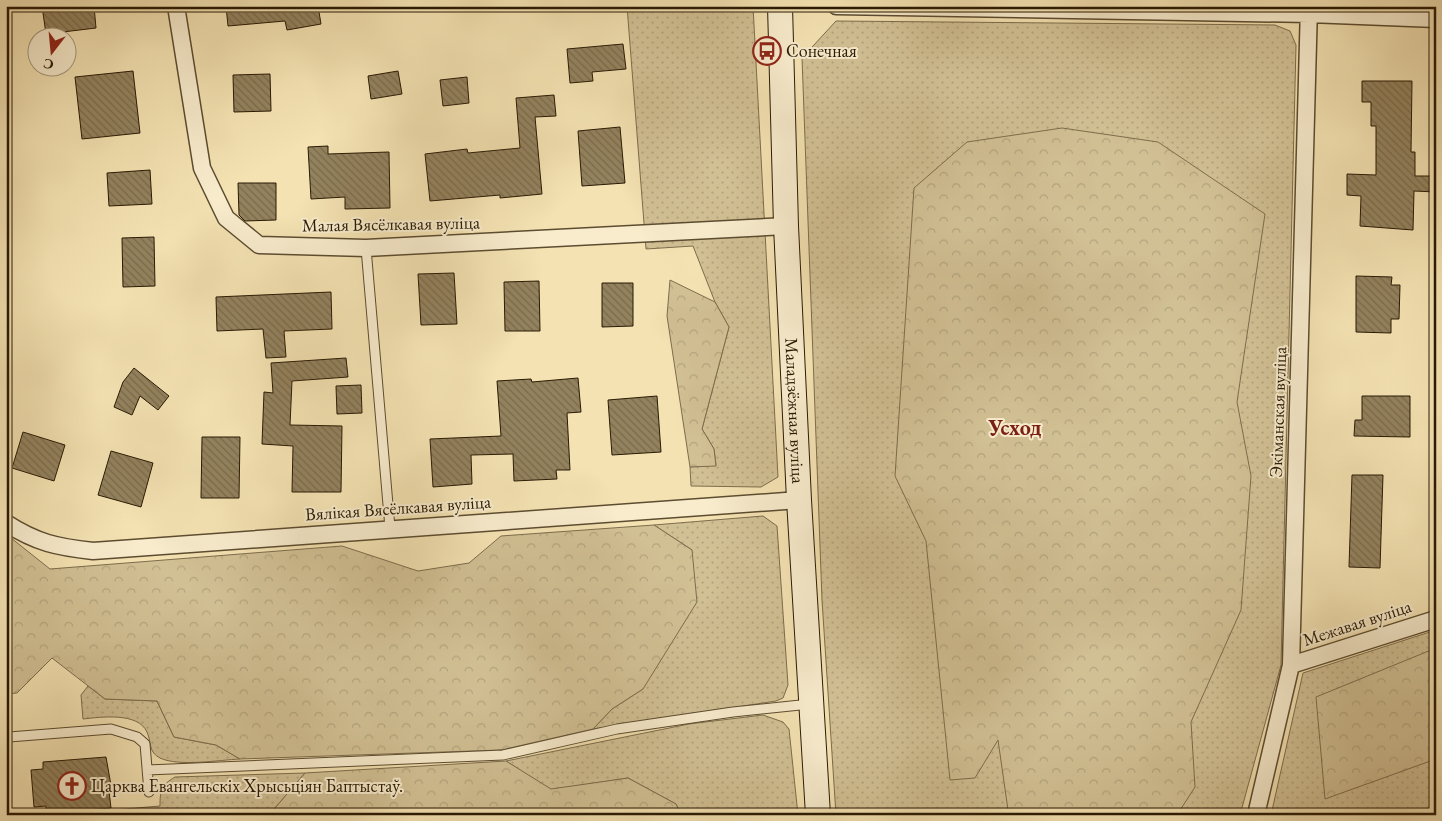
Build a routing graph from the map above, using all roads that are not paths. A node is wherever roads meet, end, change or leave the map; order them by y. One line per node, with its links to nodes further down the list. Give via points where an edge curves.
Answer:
1 (176, 6): 7 (street, Малая Вясёлкавая вуліца, via 202,168 226,218 259,244)
2 (780, 6): 6 (main road, Маладзёжная вуліца)
3 (836, 6): 4 (street)
4 (1309, 10): 5 (street); 12 (street, Экіманская вуліца)
5 (1436, 19)
6 (786, 226): 7 (street, Малая Вясёлкавая вуліца); 8 (main road, Маладзёжная вуліца)
7 (366, 248): 10 (lane)
8 (799, 500): 10 (street, Вялікая Вясёлкавая вуліца); 13 (main road, Маладзёжная вуліца)
9 (6, 523): 10 (street, Вялікая Вясёлкавая вуліца, via 26,536 57,547 93,551)
10 (390, 528)
11 (1436, 619): 12 (street, Межавая вуліца)
12 (1291, 665): 18 (street, Экіманская вуліца)
13 (811, 704): 15 (lane, via 618,729 503,756); 17 (main road, Маладзёжная вуліца)
14 (6, 739): 15 (lane, via 111,729 137,737 145,744)
15 (147, 770): 16 (lane)
16 (149, 792)
17 (818, 815)
18 (1256, 815)

